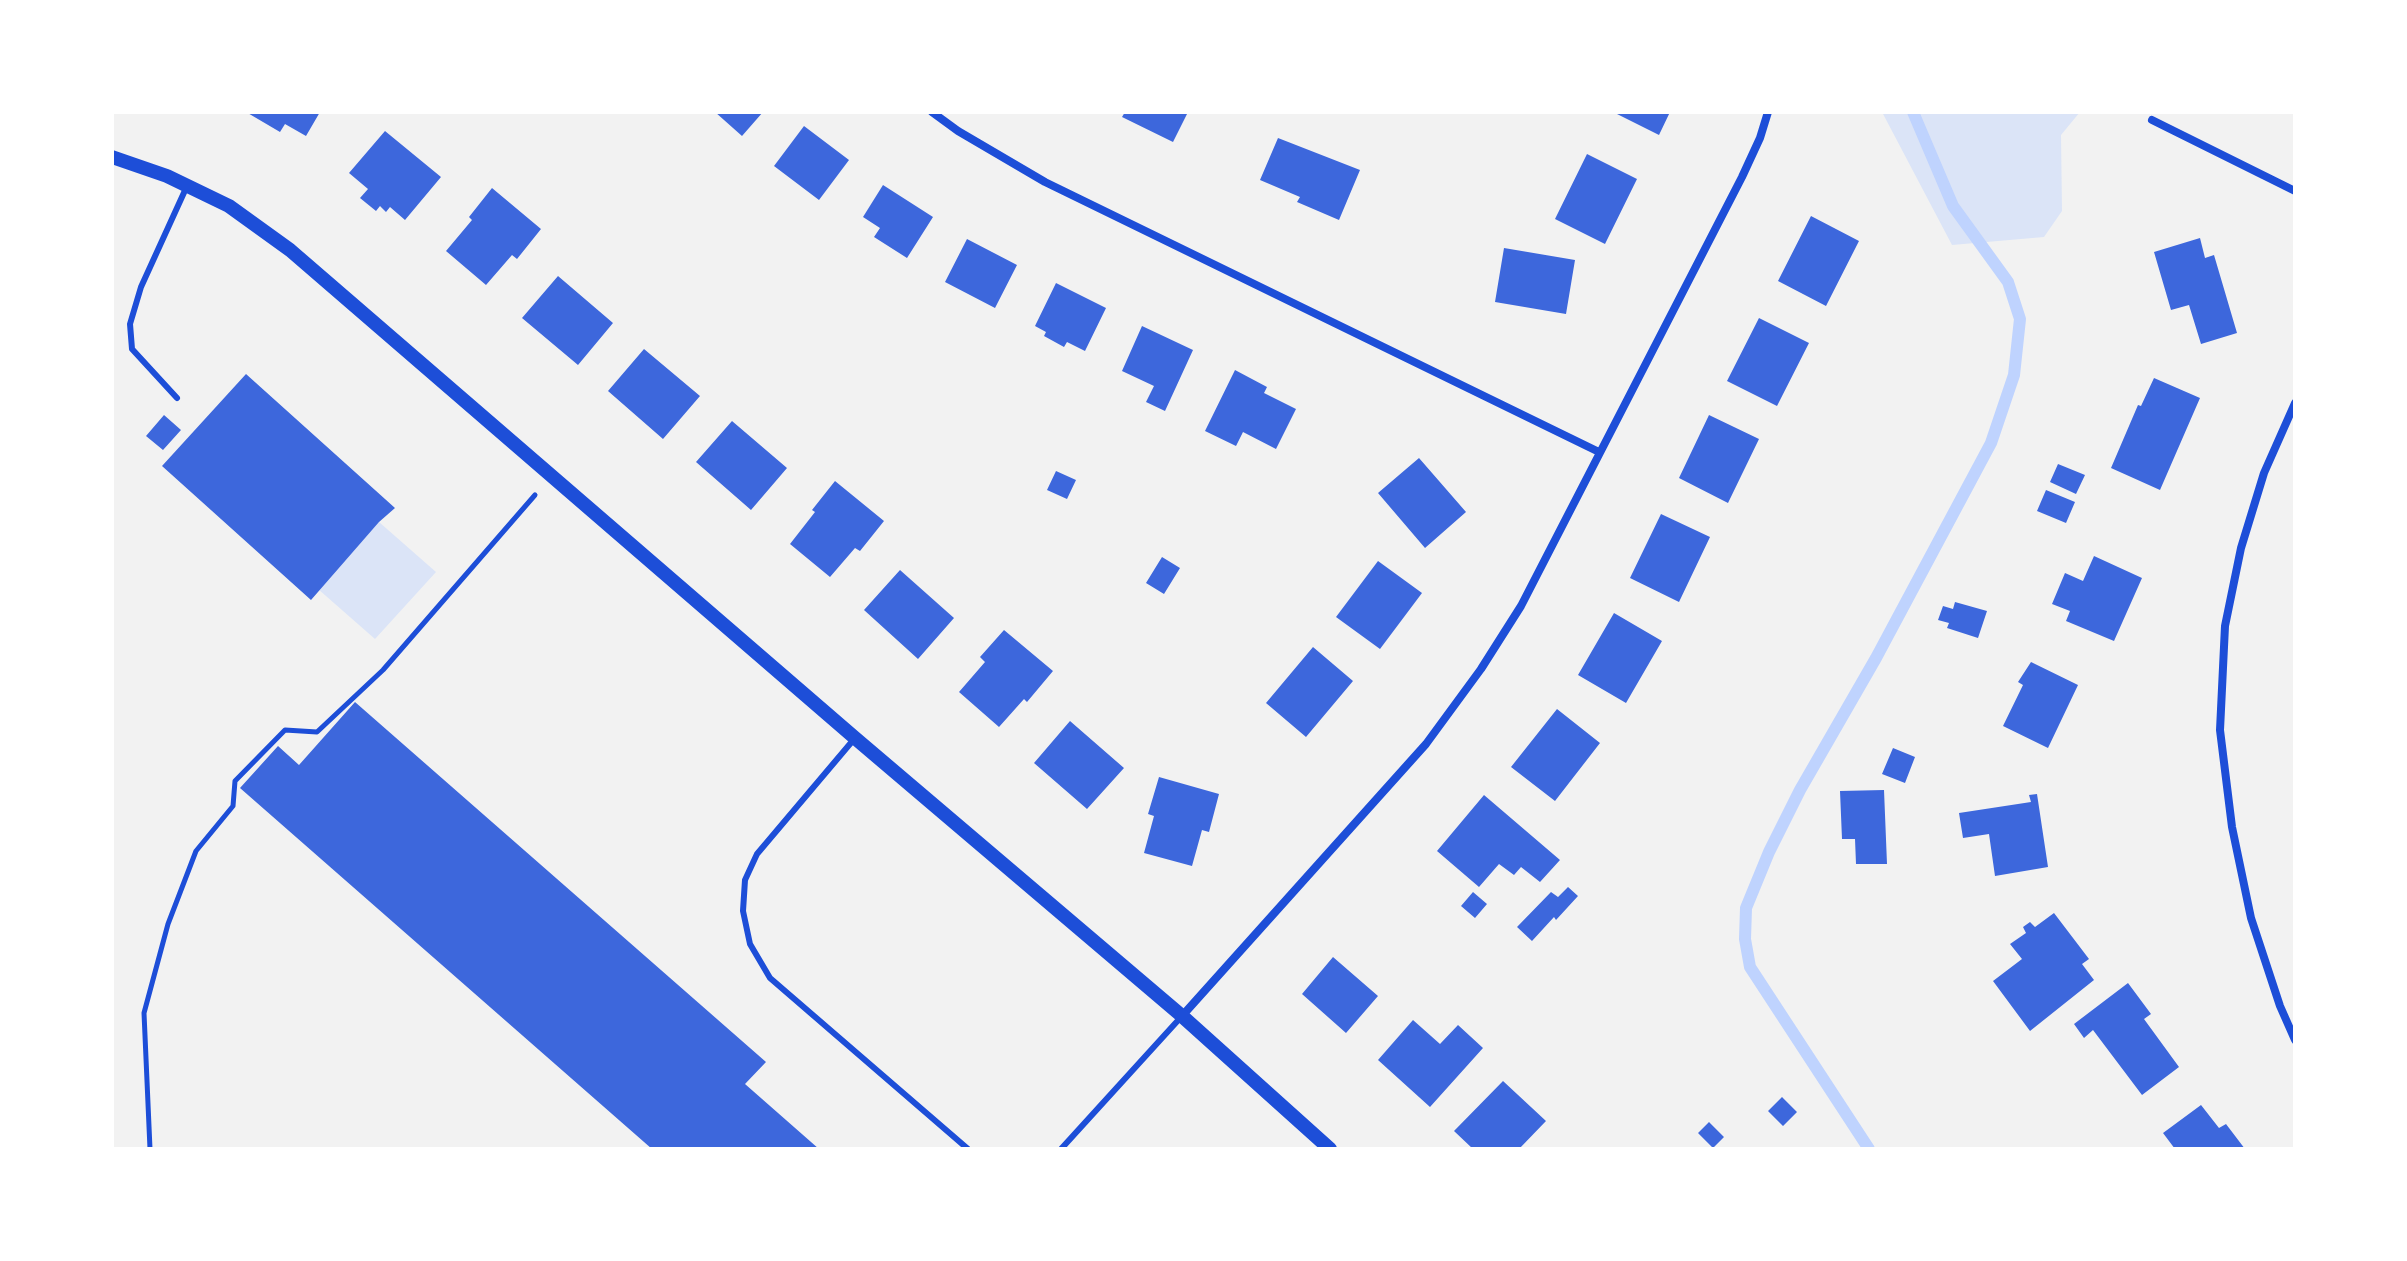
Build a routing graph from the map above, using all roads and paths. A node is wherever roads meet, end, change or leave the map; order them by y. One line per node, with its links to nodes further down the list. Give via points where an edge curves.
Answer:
1 (932, 112): 9 (street, via 1045,182)
2 (1768, 112): 9 (street, via 1742,177)
3 (2152, 120): 6 (street)
4 (112, 157): 5 (street)
5 (187, 186): 7 (lane, via 130,324 132,349); 10 (street, via 229,206 290,250)
6 (2295, 191)
7 (177, 398)
8 (2295, 403): 13 (street, via 2264,473 2241,548 2225,626 2220,730 2251,918)
9 (1599, 452): 12 (street, via 1521,606 1435,732)
10 (552, 476): 11 (street); 14 (path, via 383,670 317,732 285,730 235,781 233,806 196,851 168,924 144,1013)
11 (855, 738): 12 (street); 15 (lane, via 757,854 745,880 743,911 750,944 770,978)
12 (1182, 1016): 16 (lane); 17 (street)
13 (2295, 1040)
14 (150, 1149)
15 (968, 1149)
16 (1061, 1149)
17 (1330, 1149)

